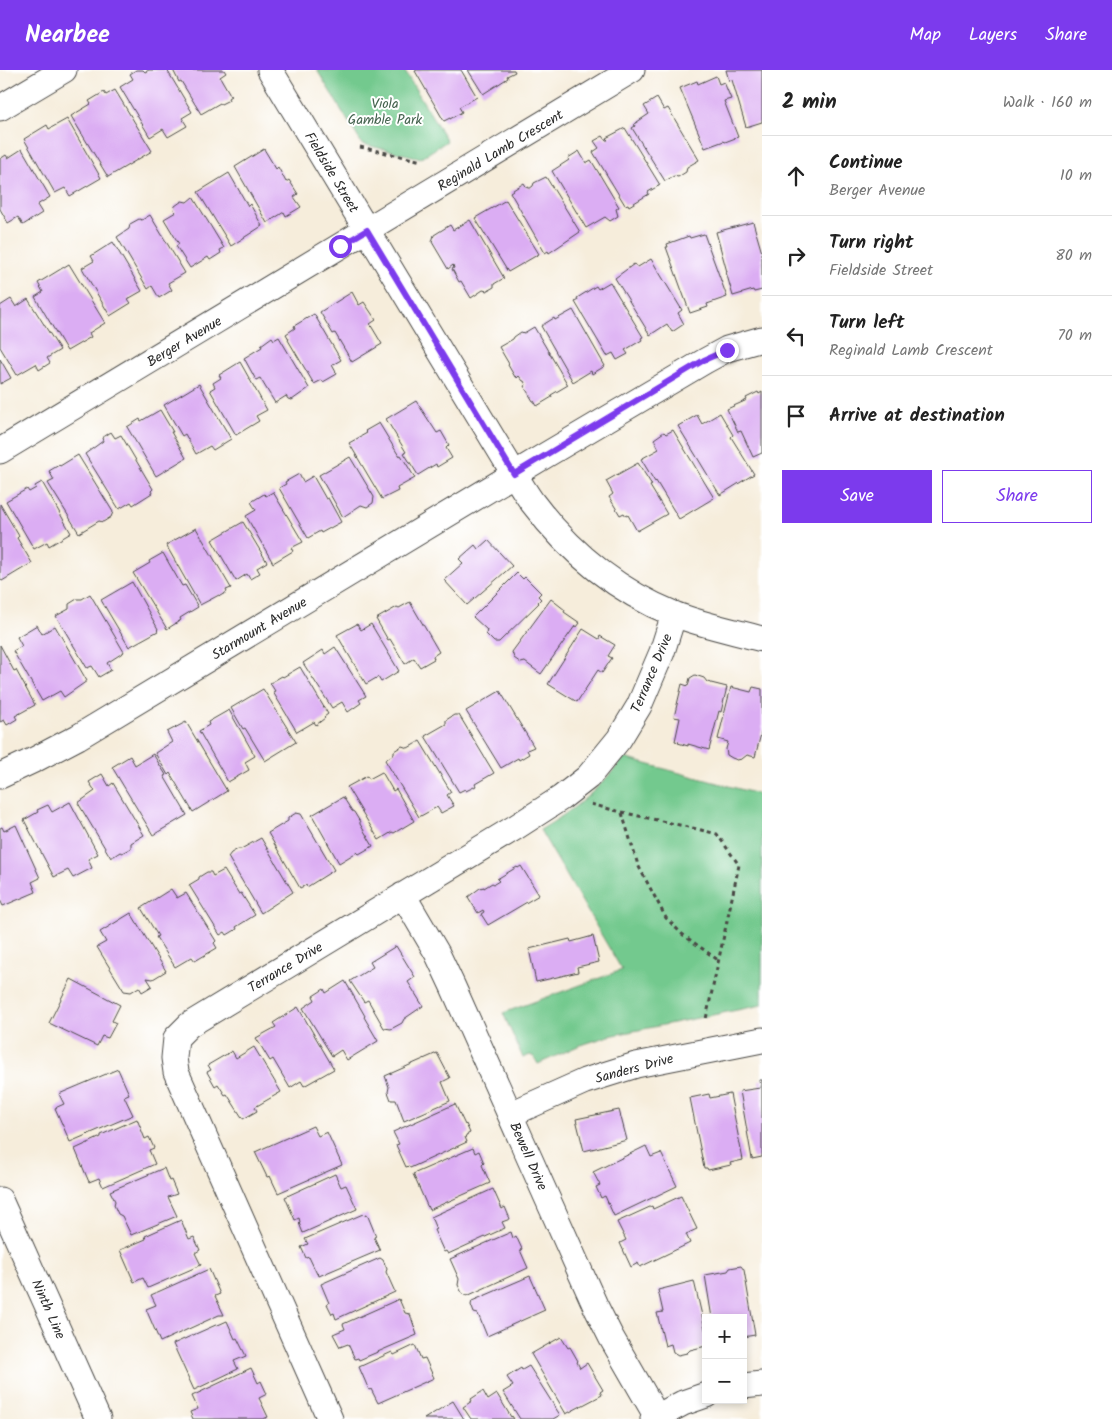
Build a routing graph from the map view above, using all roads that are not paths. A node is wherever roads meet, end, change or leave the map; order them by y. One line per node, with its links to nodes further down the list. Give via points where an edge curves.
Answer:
1 (64, 70): 4 (street)
2 (270, 70): 5 (street, Fieldside Street)
3 (632, 70): 5 (street, Reginald Lamb Crescent)
4 (0, 108)
5 (367, 230): 7 (street, Berger Avenue); 8 (street, Fieldside Street)
6 (762, 339): 8 (street, via 704,360)
7 (0, 451)
8 (514, 474): 9 (street, Fieldside Street, via 545,519 578,553 630,592); 11 (street, Starmount Avenue, via 78,737)
9 (674, 614): 10 (street, Fieldside Street); 12 (street, Terrance Drive, via 639,706 619,739 588,777 516,827)
10 (762, 639)
11 (0, 776)
12 (403, 896): 14 (street, Bewell Drive, via 437,953); 21 (street, Terrance Drive, via 189,1025 176,1038 176,1072)
13 (762, 1040): 14 (street, Sanders Drive, via 636,1065 585,1081)
14 (511, 1114): 19 (street, Bewell Drive, via 595,1305)
15 (0, 1200): 20 (street, Ninth Line)
16 (762, 1384): 17 (street)
17 (747, 1386)
18 (702, 1396): 19 (street)
19 (655, 1418)
20 (98, 1419)
21 (330, 1419)

